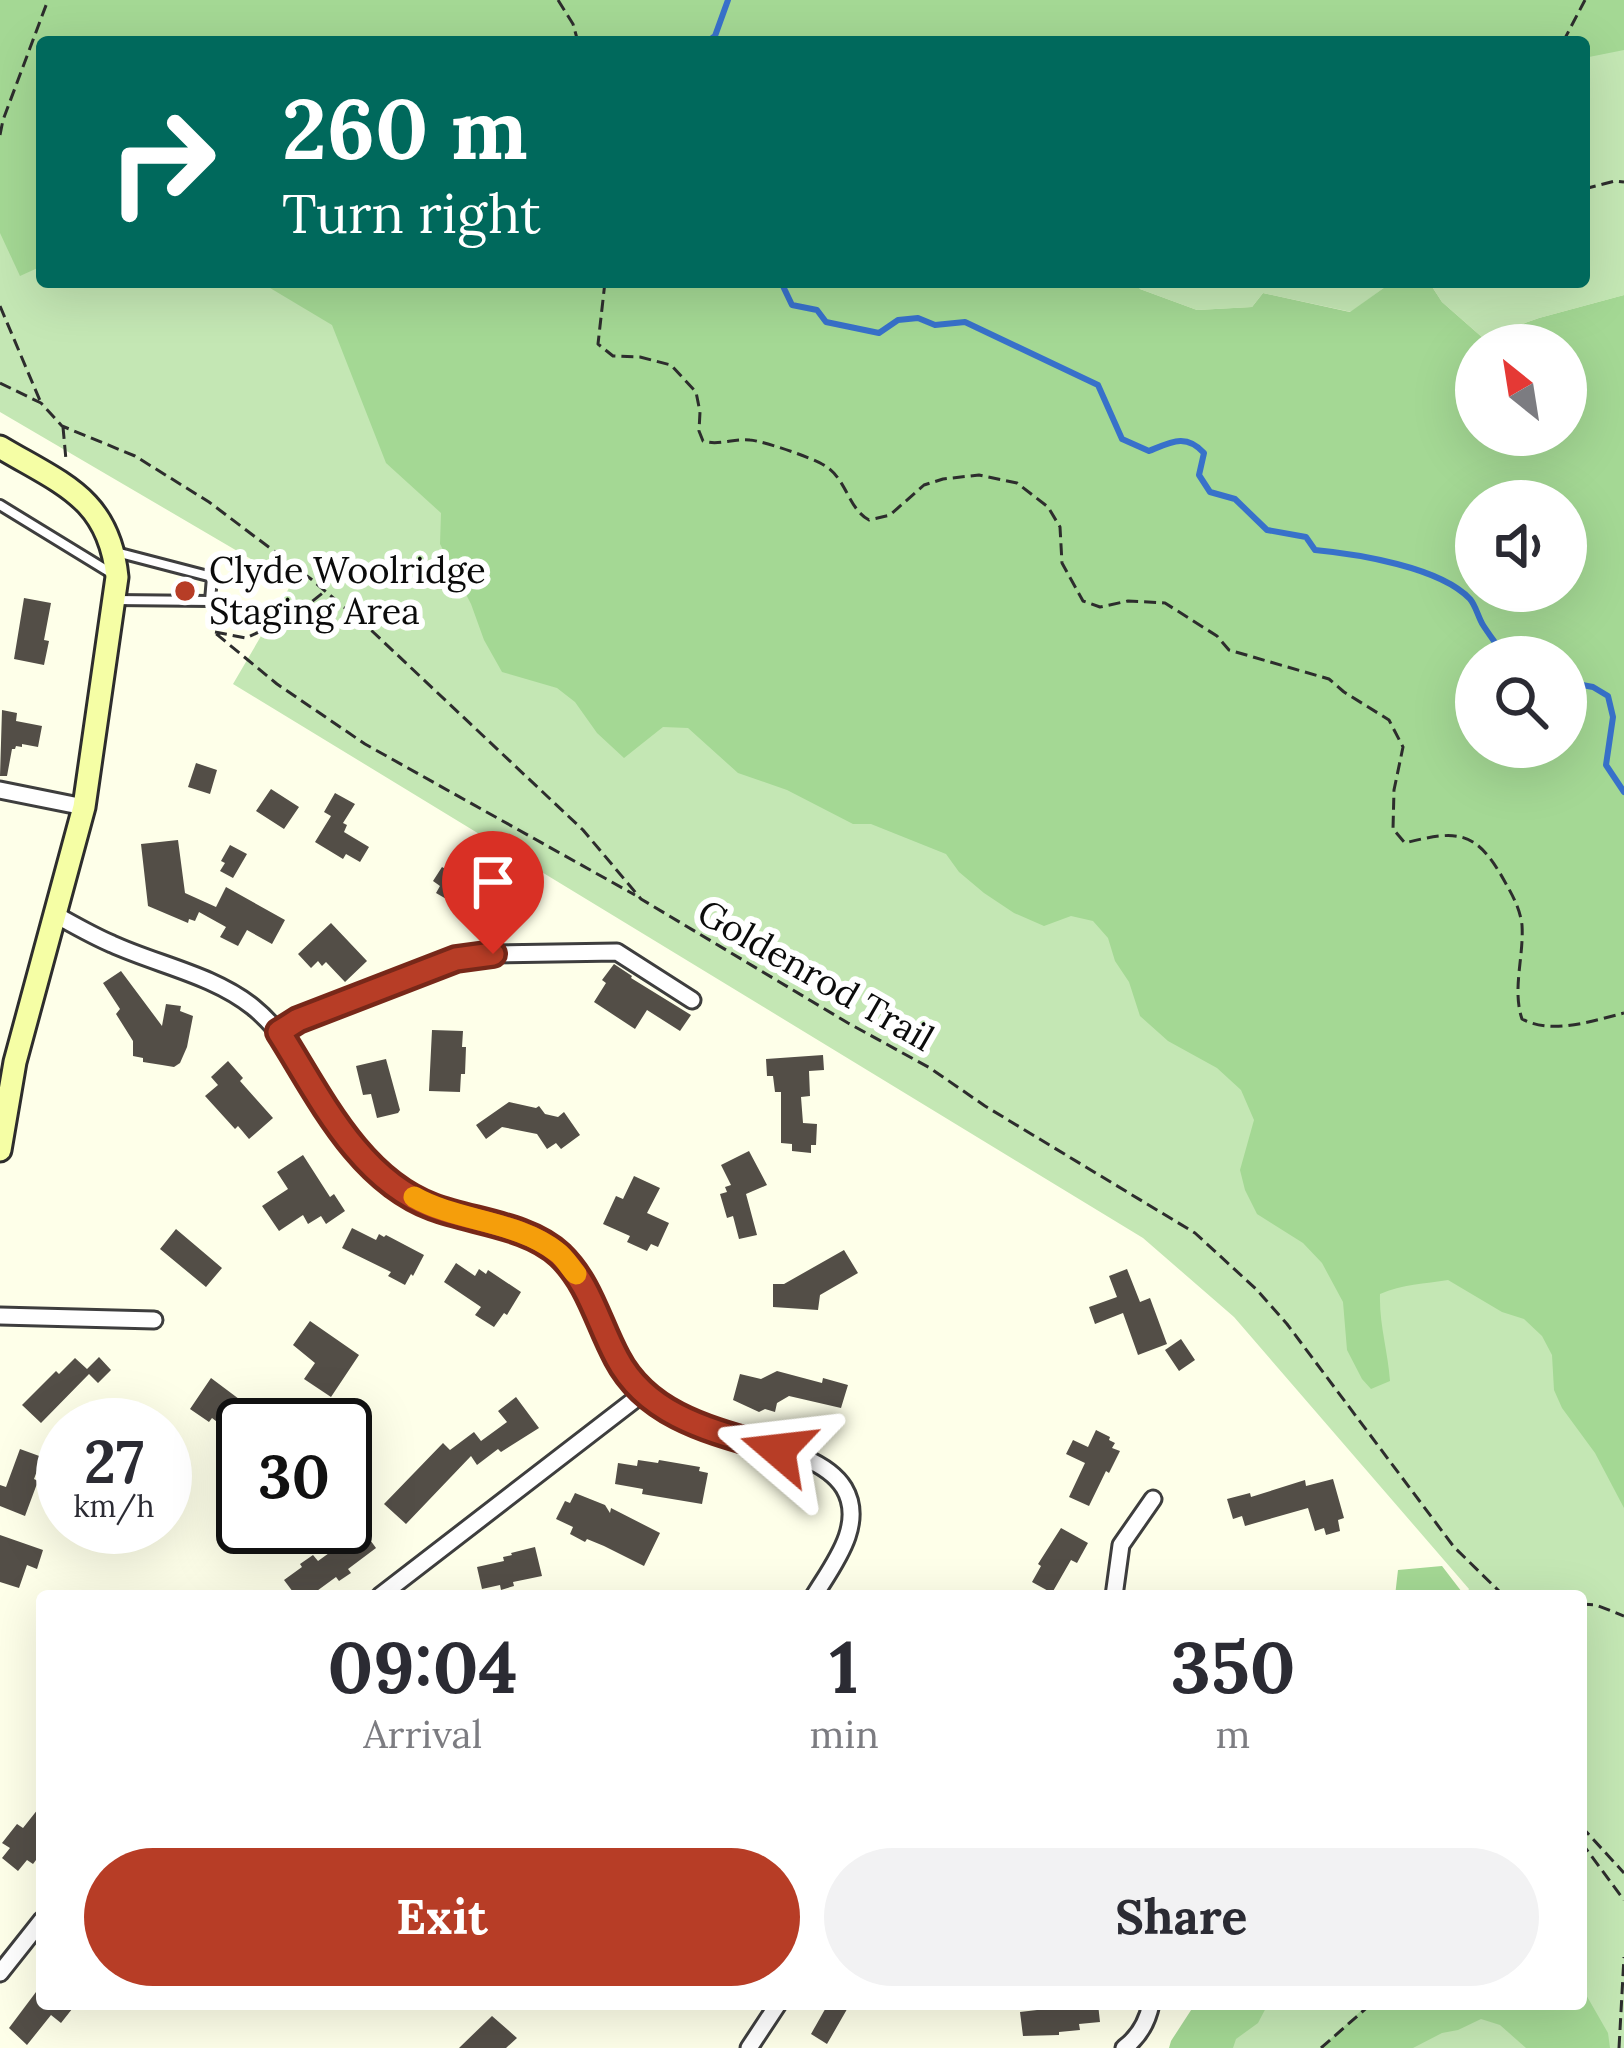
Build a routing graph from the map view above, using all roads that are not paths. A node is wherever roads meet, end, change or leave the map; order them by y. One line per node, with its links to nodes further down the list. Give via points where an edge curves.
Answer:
1 (0, 447): 3 (main road, via 98,514)
2 (0, 505): 4 (lane)
3 (115, 551): 4 (main road); 5 (lane, via 212,577 210,601)
4 (118, 577): 5 (main road)
5 (115, 600): 7 (main road)
6 (0, 790): 7 (street)
7 (84, 807): 8 (main road)
8 (56, 914): 10 (street, via 221,987); 11 (main road)
9 (692, 1000): 10 (street, via 617,952 493,954 456,959)
10 (279, 1032): 14 (street, via 350,1143 395,1186 430,1207 515,1230 557,1252)
11 (0, 1150)
12 (0, 1316): 13 (street)
13 (154, 1320)
14 (642, 1394): 16 (street); 17 (street, via 679,1417 832,1473 847,1491 852,1517)
15 (1153, 1499): 18 (street, via 1121,1545)
16 (388, 1590)
17 (818, 1590)
18 (1115, 1590)
19 (36, 1928): 20 (street)
20 (0, 1973)
21 (774, 2010): 23 (street)
22 (1150, 2010): 24 (street)
23 (749, 2048)
24 (1124, 2048)

